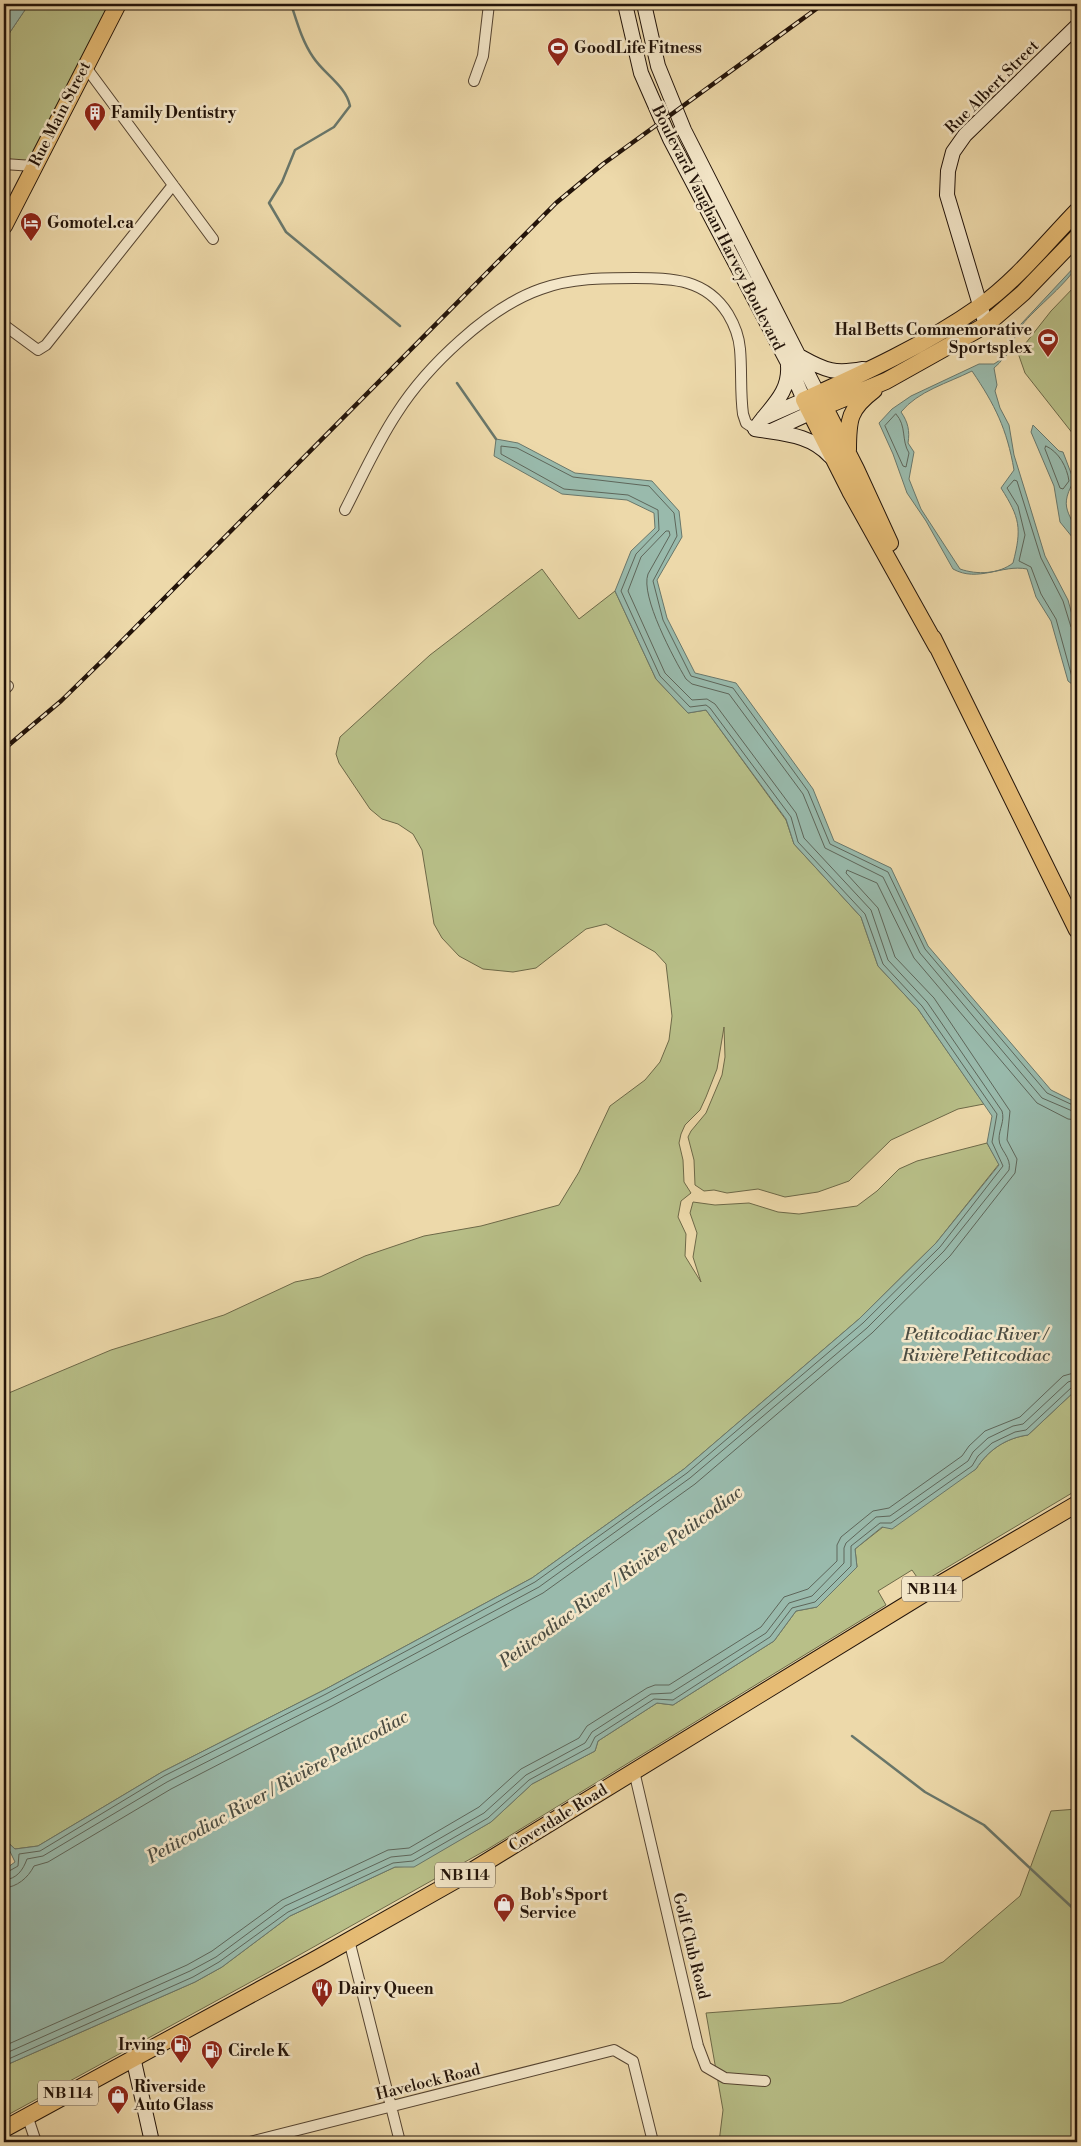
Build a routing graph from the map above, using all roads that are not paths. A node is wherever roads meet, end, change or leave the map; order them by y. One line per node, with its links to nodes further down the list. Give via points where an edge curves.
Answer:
1 (118, 4): 6 (main road, Rue Main Street)
2 (488, 4): 7 (street, via 483,56)
3 (625, 4): 19 (main road, Boulevard Vaughan Harvey Boulevard, via 641,73 670,140)
4 (644, 4): 18 (main road, Boulevard Vaughan Harvey Boulevard, via 658,66 684,130)
5 (1077, 26): 15 (main road, Rue Albert Street, via 965,135 953,152 947,195)
6 (84, 66): 9 (main road, Rue Main Street); 10 (street)
7 (474, 81)
8 (4, 164): 9 (street)
9 (33, 166): 12 (main road, Rue Main Street)
10 (172, 184): 14 (street); 16 (street, via 46,345 38,350)
11 (1077, 211): 15 (main road)
12 (4, 226)
13 (1077, 236): 17 (main road, via 1023,293)
14 (213, 239)
15 (980, 306): 17 (main road, Rue Albert Street); 20 (main road, via 927,340)
16 (4, 325)
17 (986, 325): 21 (main road)
18 (801, 357): 20 (main road, via 828,371 842,373); 22 (main road, Boulevard Vaughan Harvey Boulevard)
19 (788, 363): 22 (main road, Boulevard Vaughan Harvey Boulevard); 23 (main road, via 786,386 780,399)
20 (871, 368): 22 (main road)
21 (886, 381): 22 (main road); 25 (main road, via 864,398 850,416)
22 (812, 399): 23 (main road); 24 (main road); 25 (main road, Boulevard Vaughan Harvey Boulevard)
23 (759, 424): 24 (main road); 26 (street, via 746,423 742,414 740,347 722,305 713,296 678,279 621,278 570,282 543,288 505,305 431,371 396,413)
24 (770, 432): 25 (main road, via 788,433 810,440)
25 (841, 457): 27 (main road, Boulevard Vaughan Harvey Boulevard)
26 (345, 510)
27 (1077, 930)
28 (1077, 1504): 29 (main road, Coverdale Road / NB 114)
29 (634, 1771): 30 (main road, Coverdale Road / NB 114, via 488,1861); 32 (street, Golf Club Road, via 698,2046 706,2067 726,2078)
30 (349, 1940): 31 (main road, Coverdale Road / NB 114); 33 (street)
31 (133, 2057): 34 (main road, Coverdale Road / NB 114); 37 (main road)
32 (765, 2081)
33 (391, 2107): 38 (street, Havelock Road); 39 (street); 40 (street, Havelock Road, via 614,2050 633,2061)
34 (27, 2116): 35 (main road, Coverdale Road / NB 114); 36 (street)
35 (4, 2129)
36 (36, 2142)
37 (152, 2142)
38 (250, 2142)
39 (400, 2142)
40 (653, 2142)

